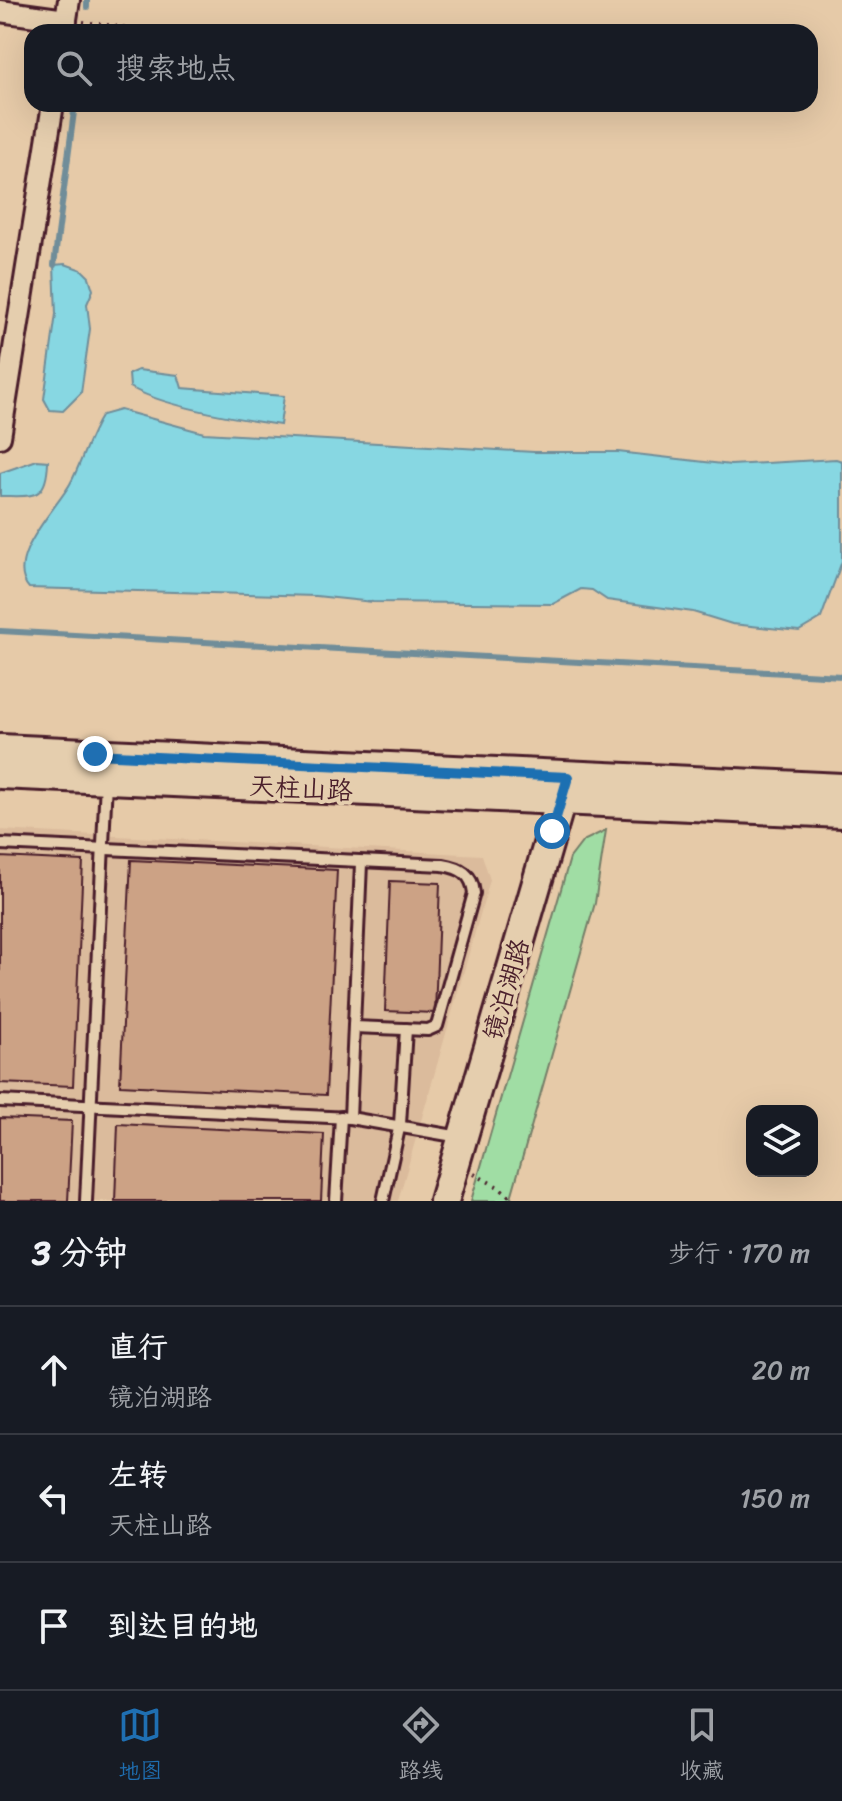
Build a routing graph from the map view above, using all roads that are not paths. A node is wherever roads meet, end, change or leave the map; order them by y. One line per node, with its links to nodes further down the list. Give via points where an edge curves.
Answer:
1 (0, 11): 2 (street)
2 (67, 17)
3 (52, 112): 4 (street)
4 (0, 437)
5 (0, 749): 9 (street, 天柱山路)
6 (0, 774): 7 (street, 天柱山路)
7 (106, 779): 9 (street, 天柱山路); 12 (lane)
8 (842, 788): 9 (street, 天柱山路)
9 (564, 789): 10 (street, 天柱山路); 20 (street, 镜泊湖路)
10 (842, 813)
11 (0, 844): 12 (lane)
12 (102, 849): 13 (lane); 17 (lane)
13 (361, 863): 14 (lane); 15 (lane, via 457,867 473,885 441,1018 428,1030)
14 (354, 1027): 15 (lane); 18 (lane)
15 (406, 1029): 19 (lane)
16 (0, 1101): 17 (lane)
17 (90, 1105): 18 (lane); 21 (lane)
18 (345, 1117): 19 (lane); 22 (lane)
19 (400, 1124): 20 (lane); 23 (lane)
20 (462, 1138): 24 (street, 镜泊湖路)
21 (86, 1201)
22 (336, 1201)
23 (383, 1201)
24 (444, 1201)

